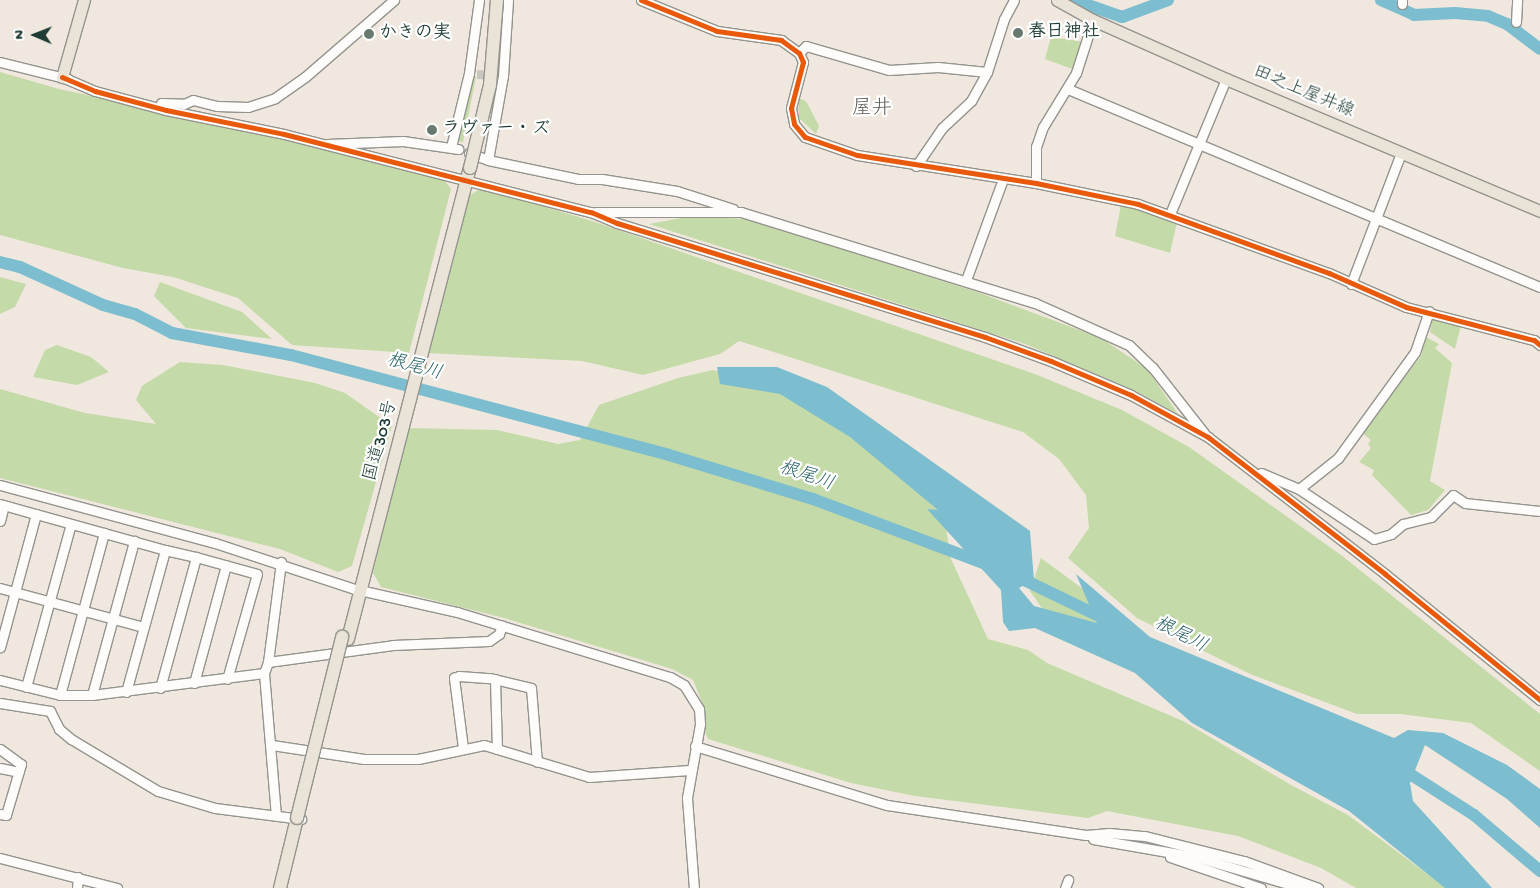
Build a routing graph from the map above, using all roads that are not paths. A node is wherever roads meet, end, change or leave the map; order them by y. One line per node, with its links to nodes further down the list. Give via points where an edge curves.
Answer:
1 (84, 0): 16 (main road)
2 (394, 0): 16 (street, via 305,77 275,98 248,106 217,106 192,100 168,105)
3 (478, 0): 20 (street, via 473,74 455,148 403,141)
4 (491, 0): 25 (highway, 国道303号, via 483,84)
5 (498, 0): 25 (highway, 国道303号, bridge, via 490,85)
6 (508, 0): 23 (street)
7 (640, 0): 13 (street, via 717,31 781,40)
8 (1014, 0): 15 (street, via 1004,19)
9 (1057, 0): 11 (main road, 田之上屋井線)
10 (1517, 0): 12 (street)
11 (1093, 20): 17 (main road, 田之上屋井線); 18 (street)
12 (1516, 22)
13 (799, 53): 15 (street, via 806,46 889,70 938,67); 24 (street, via 803,62 792,108 794,124 805,137 858,155)
14 (2, 62): 16 (street)
15 (987, 72): 24 (street, via 971,101 942,128)
16 (62, 77): 20 (street, via 95,91 166,110)
17 (1226, 79): 19 (street); 22 (main road, 田之上屋井線)
18 (1068, 89): 19 (street); 27 (street, via 1043,127 1036,147)
19 (1198, 143): 31 (street); 32 (street)
20 (322, 144): 25 (street)
21 (467, 153): 23 (street)
22 (1401, 153): 28 (main road, 田之上屋井線); 32 (street)
23 (488, 160): 30 (street, via 578,179 602,178 677,191)
24 (916, 166): 26 (street)
25 (464, 179): 29 (street); 54 (highway, 国道303号)
26 (1002, 179): 27 (street); 33 (street)
27 (1036, 183): 31 (street, via 1108,196)
28 (1540, 211)
29 (591, 212): 30 (street); 38 (street, via 617,223 993,340 1131,395)
30 (741, 212): 33 (street)
31 (1170, 214): 34 (street)
32 (1376, 219): 34 (street); 35 (street)
33 (966, 280): 38 (street, via 1035,303 1129,345 1153,368)
34 (1351, 284): 36 (street, via 1406,307)
35 (1540, 287)
36 (1428, 311): 37 (street, via 1534,340); 41 (street, via 1415,352 1388,390 1338,458)
37 (1540, 345)
38 (1208, 438): 39 (street)
39 (1251, 469): 41 (street); 73 (street)
40 (0, 485): 51 (street)
41 (1299, 489): 43 (street, via 1374,538 1391,534 1403,524 1430,517 1453,495 1465,503)
42 (2, 505): 44 (street); 45 (street)
43 (1540, 511)
44 (36, 514): 46 (street); 55 (street)
45 (0, 520)
46 (71, 524): 47 (street); 56 (street)
47 (104, 533): 48 (street); 57 (street)
48 (134, 541): 49 (street); 58 (street)
49 (166, 550): 50 (street); 60 (street)
50 (196, 557): 52 (street); 69 (street)
51 (281, 562): 54 (street); 62 (street)
52 (226, 565): 64 (street, via 257,574); 67 (street)
53 (0, 588): 55 (street)
54 (358, 590): 59 (street); 86 (highway, 国道303号)
55 (15, 592): 56 (street); 61 (street)
56 (50, 601): 57 (street); 68 (street)
57 (83, 610): 58 (street); 71 (street)
58 (112, 618): 60 (street); 72 (street)
59 (502, 625): 62 (street, via 499,634 489,641 393,645); 76 (street, via 670,677 684,685 699,709 700,724)
60 (144, 627): 70 (street)
61 (0, 647)
62 (268, 662): 63 (street)
63 (264, 673): 64 (street); 75 (street)
64 (227, 679): 67 (street)
65 (495, 679): 77 (street, via 454,678); 79 (street); 80 (street, via 532,688)
66 (0, 680): 68 (street)
67 (194, 683): 69 (street)
68 (26, 687): 71 (street)
69 (160, 688): 70 (street)
70 (126, 692): 72 (street)
71 (60, 695): 72 (street)
72 (92, 695)
73 (1540, 700)
74 (0, 703): 85 (street, via 50,711 59,729 71,739 158,790 215,808)
75 (272, 745): 77 (street, via 364,759 418,759); 85 (street)
76 (695, 746): 82 (street); 87 (street, via 887,805)
77 (463, 748): 79 (street, via 484,745)
78 (0, 749): 83 (street, via 21,764)
79 (497, 749): 80 (street)
80 (537, 762): 82 (street, via 589,778)
81 (0, 768): 83 (street)
82 (690, 770): 96 (street, via 688,821)
83 (18, 772): 84 (street, via 6,814)
84 (0, 814)
85 (276, 815): 86 (street)
86 (299, 818): 94 (highway, 国道303号); 95 (highway, 国道303号)
87 (1086, 835): 88 (street); 99 (street, via 1123,833 1162,840 1272,869)
88 (1154, 848): 91 (street, via 1158,853); 98 (street)
89 (0, 858): 90 (street)
90 (78, 877): 92 (street); 93 (street)
91 (1235, 884): 97 (street)
92 (77, 888)
93 (117, 888)
94 (280, 888)
95 (287, 888)
96 (694, 888)
97 (1260, 888)
98 (1302, 888)
99 (1318, 888)

